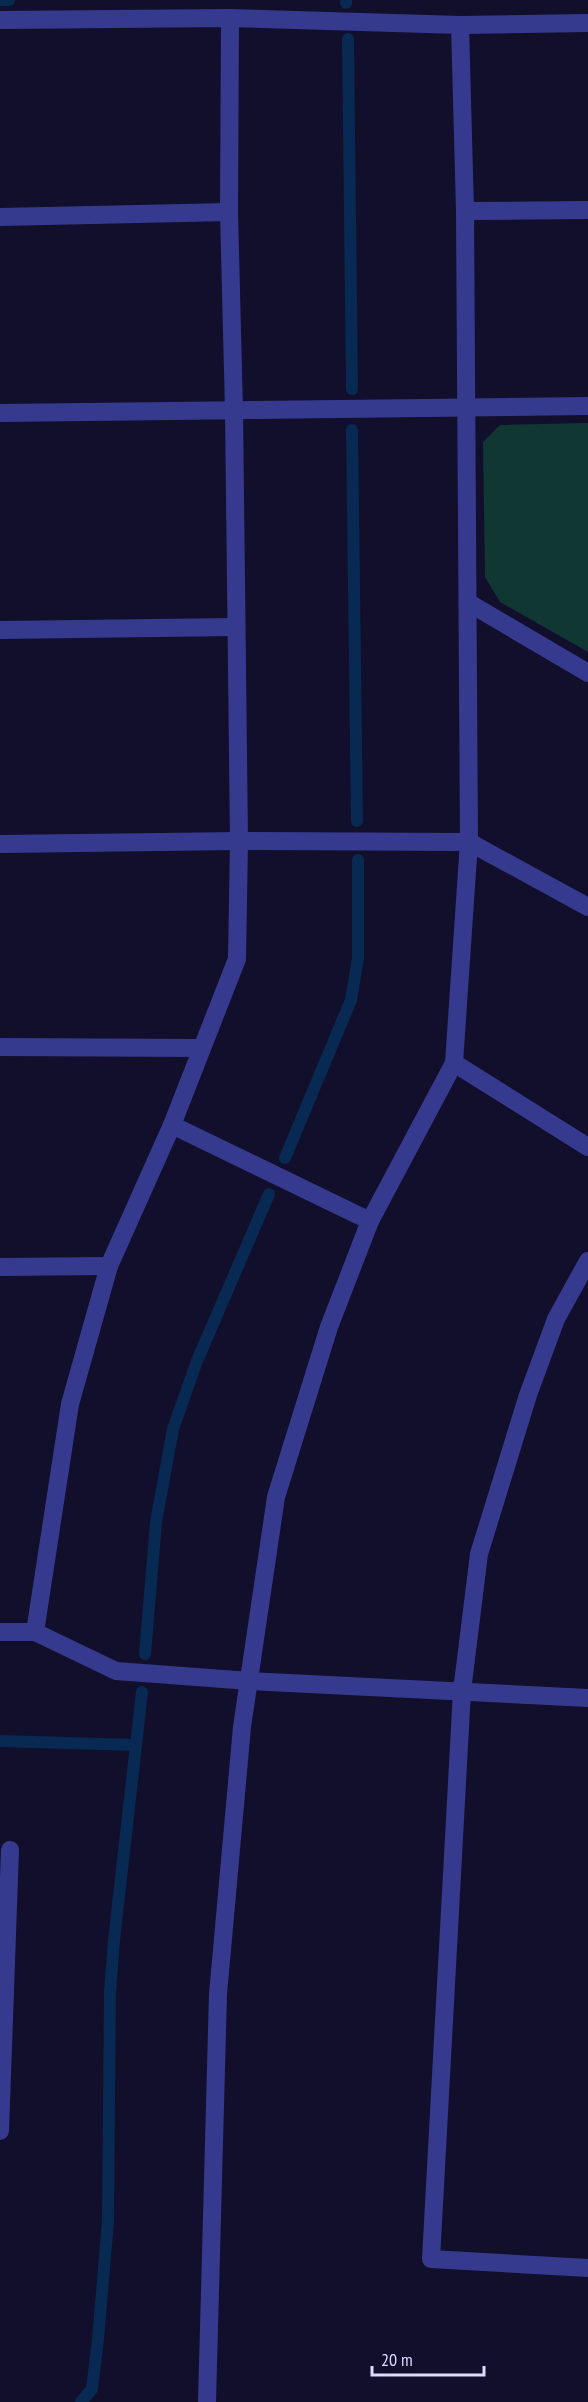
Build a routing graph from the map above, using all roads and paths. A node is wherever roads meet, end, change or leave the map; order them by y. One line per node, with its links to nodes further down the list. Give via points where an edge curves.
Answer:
1 (230, 18): 2 (street); 4 (street); 7 (street)
2 (0, 20)
3 (588, 23): 4 (street)
4 (460, 25): 6 (street)
5 (588, 210): 6 (street)
6 (465, 211): 10 (street)
7 (229, 212): 8 (street); 11 (street)
8 (0, 217)
9 (588, 406): 10 (street)
10 (466, 408): 11 (street); 13 (street)
11 (234, 410): 12 (street); 14 (street)
12 (0, 413)
13 (469, 603): 16 (street); 18 (street)
14 (235, 627): 15 (street); 17 (street)
15 (0, 630)
16 (588, 673)
17 (239, 841): 18 (street); 19 (street); 22 (street, via 237,959)
18 (469, 842): 20 (street); 23 (street)
19 (0, 844)
20 (588, 907)
21 (0, 1047): 22 (street)
22 (201, 1048): 24 (street)
23 (454, 1062): 25 (street); 26 (street)
24 (172, 1125): 26 (street); 28 (street)
25 (588, 1147)
26 (370, 1221): 32 (street, via 329,1327 276,1497)
27 (588, 1261): 33 (street, via 556,1319 540,1362 479,1554)
28 (109, 1266): 29 (street); 31 (street, via 70,1404)
29 (0, 1267)
30 (0, 1632): 31 (street)
31 (35, 1632): 32 (street, via 116,1671)
32 (250, 1681): 33 (street); 39 (street, via 242,1727 218,1994)
33 (462, 1691): 34 (street); 38 (street, via 431,2259)
34 (588, 1698)
35 (10, 1850): 36 (street)
36 (1, 2080): 37 (street)
37 (0, 2131)
38 (588, 2268)
39 (207, 2402)

